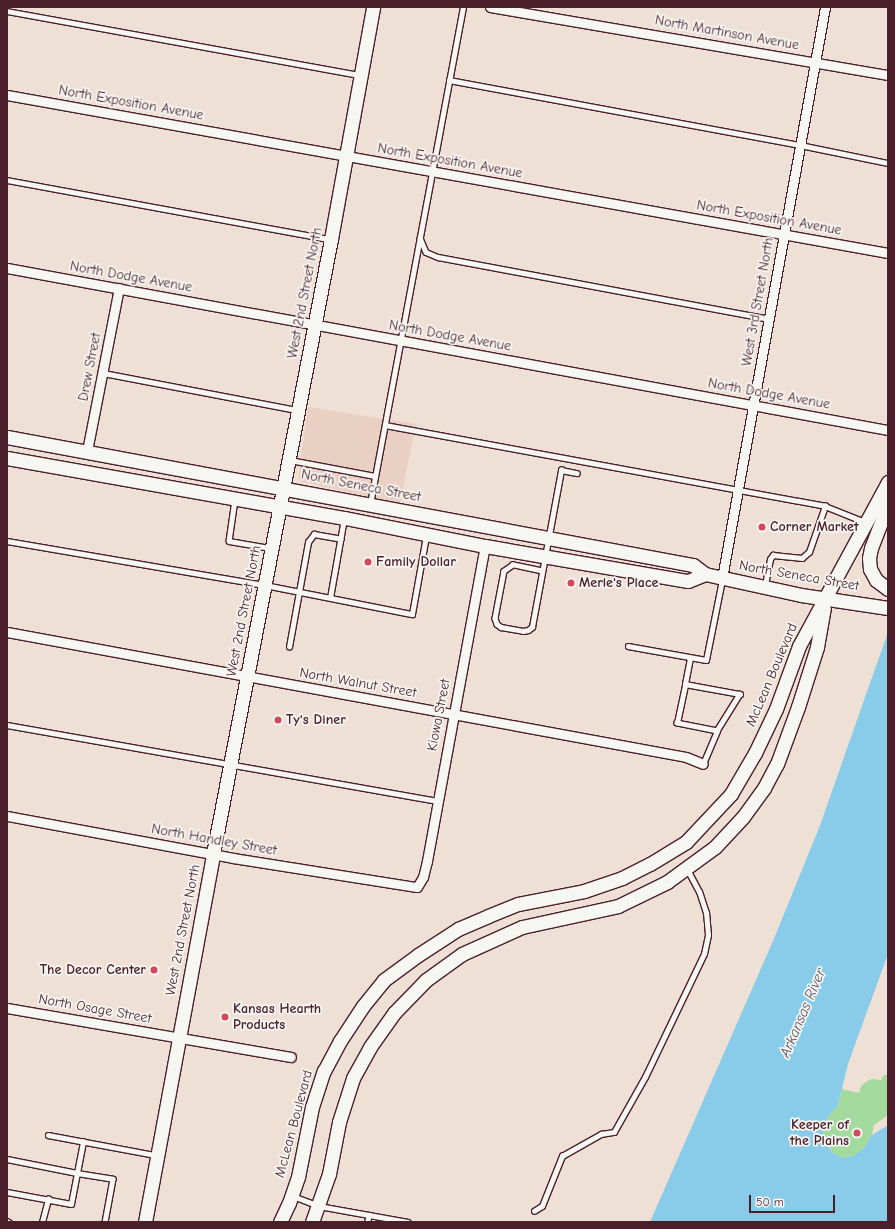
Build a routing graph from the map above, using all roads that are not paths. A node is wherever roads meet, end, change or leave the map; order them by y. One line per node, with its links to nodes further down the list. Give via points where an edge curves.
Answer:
1 (373, 7): 8 (main road, West 2nd Street North)
2 (463, 7): 9 (lane)
3 (490, 7): 6 (street, North Martinson Avenue)
4 (825, 7): 6 (street, West 3rd Street North)
5 (7, 11): 8 (lane)
6 (815, 62): 7 (street, North Martinson Avenue); 11 (street, West 3rd Street North)
7 (888, 75)
8 (361, 76): 12 (main road, West 2nd Street North)
9 (449, 80): 11 (lane); 14 (lane)
10 (7, 95): 12 (street, North Exposition Avenue)
11 (800, 145): 13 (lane); 16 (street, West 3rd Street North)
12 (346, 156): 14 (street, North Exposition Avenue); 18 (main road, West 2nd Street North)
13 (888, 163)
14 (432, 172): 16 (street, North Exposition Avenue); 17 (lane)
15 (7, 180): 18 (lane)
16 (784, 235): 19 (street, North Exposition Avenue); 22 (street, West 3rd Street North)
17 (420, 238): 22 (lane, via 426,252 438,257); 24 (lane)
18 (331, 239): 23 (main road, West 2nd Street North)
19 (888, 253)
20 (7, 268): 21 (street, North Dodge Avenue)
21 (119, 288): 23 (street, North Dodge Avenue); 25 (street, Drew Street)
22 (769, 319): 26 (street, West 3rd Street North)
23 (315, 325): 24 (street, North Dodge Avenue); 27 (main road, West 2nd Street North)
24 (401, 341): 26 (street, North Dodge Avenue); 28 (lane)
25 (103, 373): 27 (lane); 31 (street, Drew Street)
26 (753, 406): 29 (street, North Dodge Avenue); 38 (street, West 3rd Street North)
27 (298, 410): 33 (main road, West 2nd Street North)
28 (385, 425): 35 (lane); 38 (lane)
29 (888, 430)
30 (7, 437): 31 (main road, North Seneca Street)
31 (87, 451): 37 (main road, North Seneca Street)
32 (7, 458): 39 (main road)
33 (289, 460): 35 (lane); 37 (main road, West 2nd Street North)
34 (577, 473): 48 (lane, via 561,470)
35 (375, 476): 40 (lane)
36 (888, 482): 45 (main road)
37 (284, 488): 40 (main road, North Seneca Street); 42 (main road, West 2nd Street North)
38 (738, 490): 43 (lane); 55 (street, West 3rd Street North)
39 (235, 498): 42 (main road); 51 (lane, via 229,541)
40 (370, 504): 48 (main road, North Seneca Street)
41 (888, 504): 58 (main road, via 869,558 870,569 876,580)
42 (280, 506): 44 (main road); 51 (main road, West 2nd Street North)
43 (825, 506): 45 (lane); 57 (lane, via 809,552 802,558 773,555)
44 (345, 518): 46 (main road); 47 (lane)
45 (866, 522): 61 (main road)
46 (427, 535): 50 (main road); 60 (lane, via 412,614)
47 (341, 538): 59 (lane, via 314,534 308,542); 60 (lane)
48 (548, 538): 52 (lane); 54 (main road, North Seneca Street, via 693,564)
49 (7, 541): 56 (lane)
50 (485, 546): 52 (main road); 69 (street, Kiowa Street)
51 (272, 549): 56 (main road, West 2nd Street North)
52 (545, 556): 53 (lane); 54 (main road, via 688,581)
53 (542, 571): 53 (lane, via 532,627 523,631 497,624 495,618 504,571 513,565)
54 (705, 574): 55 (main road, North Seneca Street)
55 (722, 578): 57 (main road, North Seneca Street); 66 (lane, via 706,660)
56 (265, 585): 59 (lane); 67 (main road, West 2nd Street North)
57 (765, 587): 61 (main road, North Seneca Street)
58 (887, 588)
59 (299, 592): 60 (lane); 65 (lane)
60 (330, 598)
61 (826, 599): 62 (main road, North Seneca Street); 77 (main road, McLean Boulevard, via 817,647 777,764 764,788 743,817 715,847); 88 (main road, McLean Boulevard, via 799,646 776,709 756,753 730,794 686,842 622,878 584,890 518,904 458,929 384,980 359,1012 324,1071 312,1107)
62 (885, 607)
63 (7, 632): 67 (street, North Walnut Street)
64 (628, 646): 66 (lane)
65 (289, 647)
66 (690, 658): 68 (lane)
67 (247, 677): 69 (street, North Walnut Street); 73 (main road, West 2nd Street North)
68 (685, 684): 71 (lane, via 677,723); 71 (lane, via 740,694)
69 (454, 714): 72 (street, North Walnut Street, via 686,757); 74 (street, Kiowa Street)
70 (7, 725): 73 (lane)
71 (717, 731): 72 (lane)
72 (703, 764)
73 (230, 765): 74 (lane); 76 (main road, West 2nd Street North)
74 (437, 802): 78 (street, Kiowa Street, via 427,861 423,877)
75 (7, 816): 76 (street, North Handley Street)
76 (213, 854): 78 (street, North Handley Street); 80 (main road, West 2nd Street North)
77 (687, 869): 90 (main road, McLean Boulevard, via 643,895 618,906 515,930 462,954 426,980 394,1013 370,1047 354,1078); 91 (lane, via 706,913 708,935 704,954 645,1076 614,1132 601,1134 562,1156 542,1206)
78 (417, 887)
79 (7, 1008): 80 (street, North Osage Street)
80 (178, 1038): 81 (street, North Osage Street); 84 (main road, West 2nd Street North)
81 (291, 1057)
82 (48, 1135): 83 (lane)
83 (83, 1142): 84 (lane); 86 (lane)
84 (157, 1155): 95 (main road, West 2nd Street North)
85 (7, 1159): 86 (lane)
86 (77, 1173): 89 (lane, via 71,1204); 94 (lane, via 113,1179)
87 (7, 1192): 89 (lane)
88 (292, 1196): 90 (lane); 96 (main road, McLean Boulevard)
89 (48, 1199): 93 (lane)
90 (319, 1206): 92 (lane); 97 (main road, McLean Boulevard)
91 (534, 1212)
92 (369, 1215): 98 (lane); 99 (lane)
93 (42, 1222)
94 (105, 1222)
95 (145, 1222)
96 (280, 1222)
97 (312, 1222)
98 (367, 1222)
99 (408, 1222)

